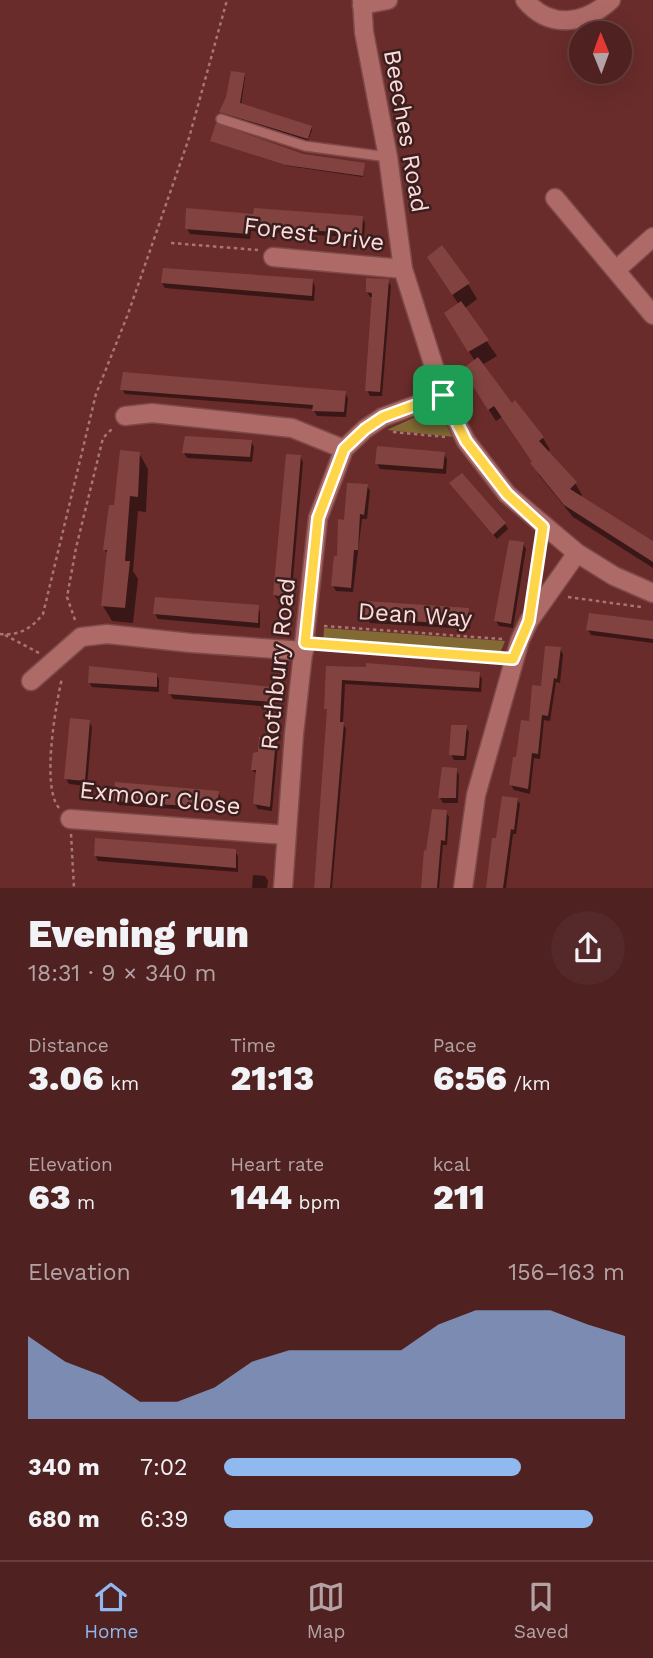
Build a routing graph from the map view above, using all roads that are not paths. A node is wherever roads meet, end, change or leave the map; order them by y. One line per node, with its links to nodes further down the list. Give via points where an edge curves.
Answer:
1 (388, 0): 4 (street)
2 (525, 0): 3 (street, via 546,16 564,20 582,19)
3 (611, 0)
4 (362, 2): 6 (street, Beeches Road)
5 (221, 120): 6 (lane, via 305,146)
6 (388, 157): 10 (street, Beeches Road)
7 (555, 198): 11 (street)
8 (653, 237): 11 (street)
9 (273, 257): 10 (street, Forest Drive)
10 (403, 269): 13 (street, Forest Drive)
11 (616, 270): 12 (street)
12 (653, 315)
13 (443, 395): 15 (street, via 383,417); 16 (street, Forest Drive, via 465,439 507,494)
14 (125, 416): 15 (street, via 152,413 292,428)
15 (344, 449): 18 (street, Rothbury Road, via 318,518)
16 (577, 553): 17 (street, Forest Drive); 23 (street, via 540,594 513,659 476,795)
17 (653, 593)
18 (305, 647): 19 (street, via 107,634 81,637); 21 (street, Rothbury Road)
19 (31, 681)
20 (70, 819): 21 (street, Exmoor Close)
21 (286, 835): 22 (street, Rothbury Road)
22 (283, 888)
23 (463, 888)

